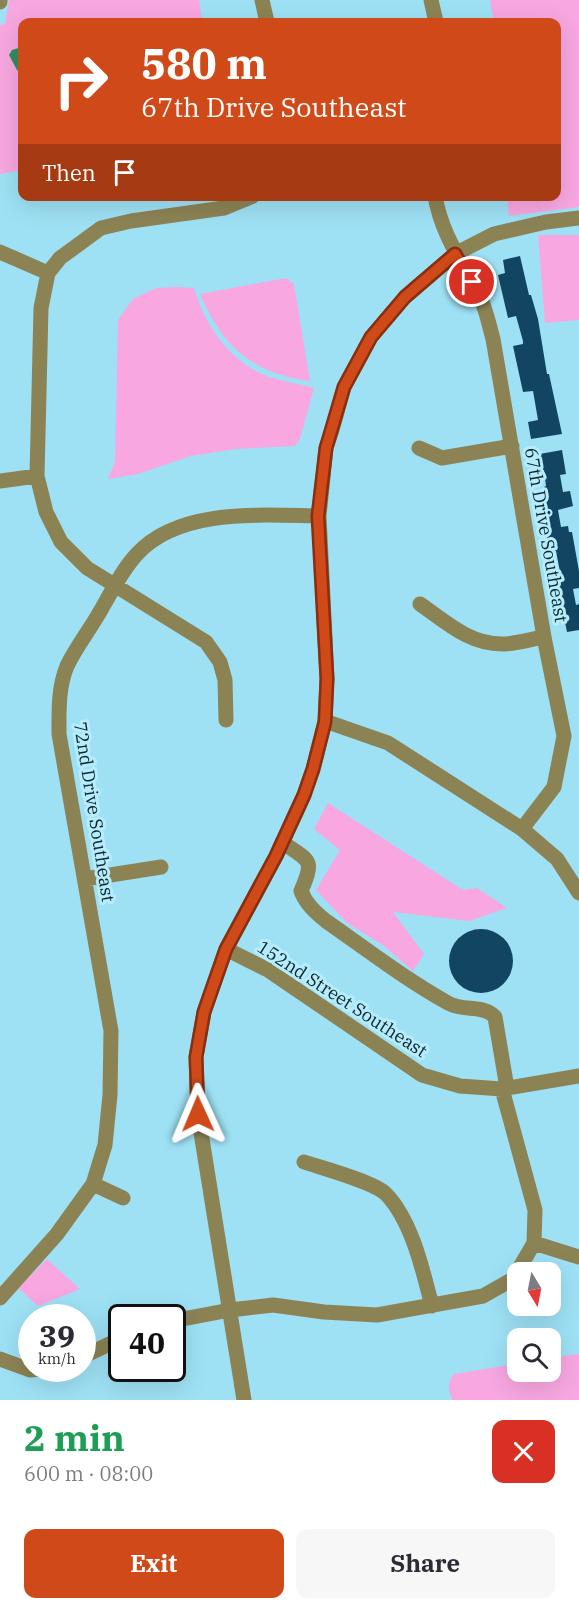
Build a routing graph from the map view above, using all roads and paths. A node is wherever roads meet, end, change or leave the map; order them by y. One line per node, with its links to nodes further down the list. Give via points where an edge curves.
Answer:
1 (261, 0): 3 (street)
2 (431, 0): 4 (street)
3 (266, 18)
4 (435, 18)
5 (241, 201): 10 (street, via 224,208 101,228 60,258)
6 (436, 201): 9 (street, 67th Drive Southeast)
7 (579, 218): 9 (street, via 494,234)
8 (0, 252): 10 (street)
9 (455, 254): 11 (street, 67th Drive Southeast, via 480,297 493,339); 15 (street, via 405,297 371,337 344,387 326,448)
10 (48, 273): 13 (street, via 41,308)
11 (512, 446): 12 (street, via 442,458); 18 (street, 67th Drive Southeast)
12 (420, 448)
13 (37, 476): 14 (street); 16 (street, via 46,513 61,542 87,568)
14 (0, 482)
15 (318, 516): 16 (street, 72nd Drive Southeast, via 270,515 191,522 162,533 137,554); 20 (street, via 327,679)
16 (115, 587): 19 (street, via 206,642 220,662 225,680); 24 (street, 72nd Drive Southeast, via 67,666 58,700 59,734)
17 (420, 604): 18 (street, via 467,638 484,643 504,645)
18 (544, 637): 21 (street, 67th Drive Southeast, via 564,736 554,787)
19 (226, 720)
20 (325, 722): 21 (street, via 388,743); 22 (street, via 304,795)
21 (522, 829): 25 (street, via 557,859)
22 (282, 842): 26 (street); 28 (street, via 308,862 310,869 301,891 312,910 422,989 456,1007 485,1010 495,1017)
23 (161, 867): 24 (street)
24 (85, 879): 30 (street, 72nd Drive Southeast, via 111,1031 111,1095 105,1145)
25 (579, 893)
26 (226, 949): 28 (street, 152nd Street Southeast, via 268,970 422,1075 460,1086); 36 (street, via 204,1012 196,1057 198,1114)
27 (579, 1076): 28 (street, 152nd Street Southeast)
28 (504, 1088): 32 (street, via 535,1210)
29 (304, 1162): 35 (street, via 385,1192 400,1213 417,1251)
30 (93, 1184): 31 (street); 34 (street, 72nd Drive Southeast, via 57,1234)
31 (123, 1198)
32 (534, 1243): 33 (street); 35 (street, via 513,1279 483,1296)
33 (579, 1257)
34 (0, 1298)
35 (432, 1306): 36 (street, via 377,1315 273,1305)
36 (230, 1310): 37 (street); 40 (street)
37 (186, 1318)
38 (0, 1359): 39 (street)
39 (18, 1366)
40 (244, 1400)

